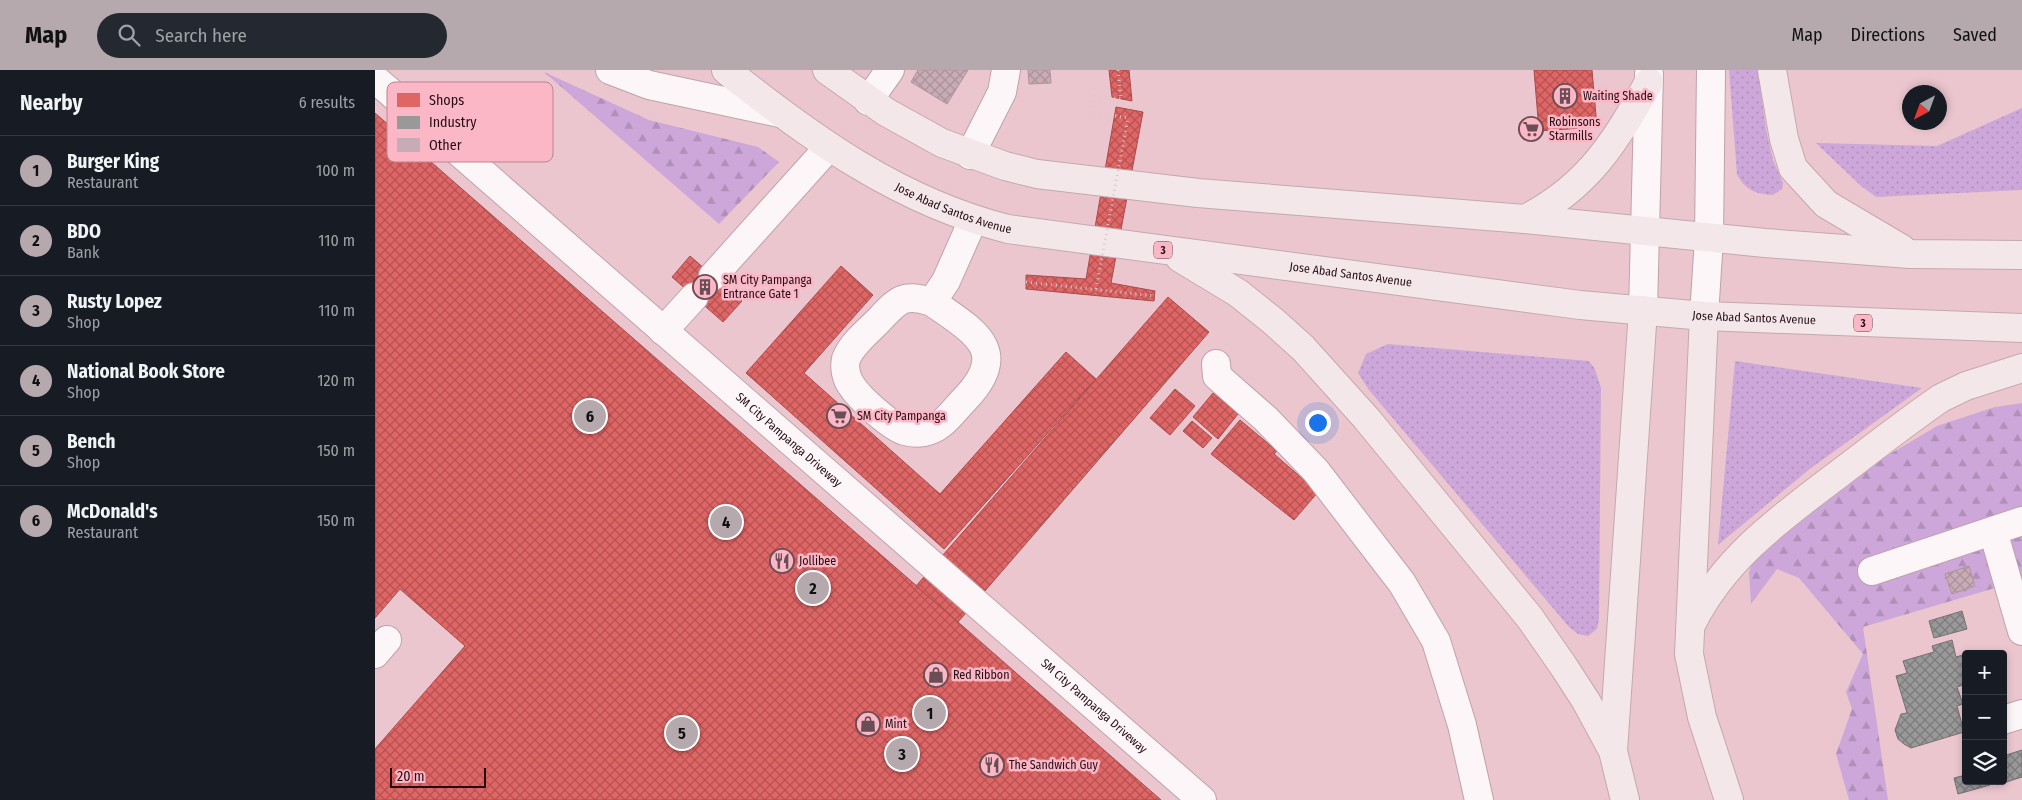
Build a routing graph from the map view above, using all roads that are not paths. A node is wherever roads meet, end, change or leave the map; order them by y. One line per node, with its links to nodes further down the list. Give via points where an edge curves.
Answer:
1 (610, 70): 12 (street, via 649,85)
2 (725, 70): 12 (highway, Jose Abad Santos Avenue / 3)
3 (827, 70): 11 (highway)
4 (890, 70): 11 (street)
5 (1006, 70): 14 (street, via 1002,92)
6 (1711, 70): 19 (street)
7 (1772, 70): 21 (highway, via 1784,139 1793,168 1826,204)
8 (1649, 76): 16 (highway, via 1614,142 1594,168 1555,200); 18 (street)
9 (375, 79): 10 (street, SM City Pampanga Driveway)
10 (387, 90)
11 (868, 101): 14 (highway, via 918,131)
12 (780, 113): 13 (highway, Jose Abad Santos Avenue / 3)
13 (829, 147): 17 (highway, Jose Abad Santos Avenue / 3, via 893,186); 23 (street)
14 (970, 154): 16 (highway, via 1037,174 1198,193)
15 (470, 162): 29 (street, SM City Pampanga Driveway)
16 (1525, 219): 18 (highway)
17 (973, 220): 20 (highway, Jose Abad Santos Avenue / 3, via 1035,234); 25 (street, via 946,281)
18 (1645, 231): 19 (highway); 26 (street)
19 (1709, 238): 21 (highway); 27 (street)
20 (1169, 251): 26 (highway, Jose Abad Santos Avenue / 3, via 1580,305); 39 (highway, via 1254,304 1334,381 1530,618 1586,701)
21 (1910, 254): 22 (highway)
22 (2022, 255)
23 (713, 276)
24 (694, 297): 29 (street)
25 (932, 302): 25 (street, via 971,329 986,353 987,365 977,387 942,424 925,432 905,431 894,425 849,383 846,361 851,349 898,300 915,296)
26 (1643, 310): 27 (highway, Jose Abad Santos Avenue / 3); 39 (highway)
27 (1704, 316): 28 (highway, Jose Abad Santos Avenue / 3); 35 (highway)
28 (2022, 328)
29 (663, 331): 40 (street, SM City Pampanga Driveway)
30 (1216, 364): 41 (street, via 1217,376 1266,419 1316,471 1402,583 1436,641 1462,725)
31 (2022, 368): 35 (highway, via 1966,386 1941,398 1778,520 1751,543 1717,581)
32 (2022, 521): 33 (street)
33 (1993, 531): 34 (street); 36 (street)
34 (1872, 571)
35 (1689, 629): 43 (highway, via 1693,678)
36 (2022, 631)
37 (2022, 714): 38 (street)
38 (2007, 719)
39 (1613, 751): 42 (highway)
40 (1202, 800)
41 (1479, 800)
42 (1625, 800)
43 (1729, 800)

